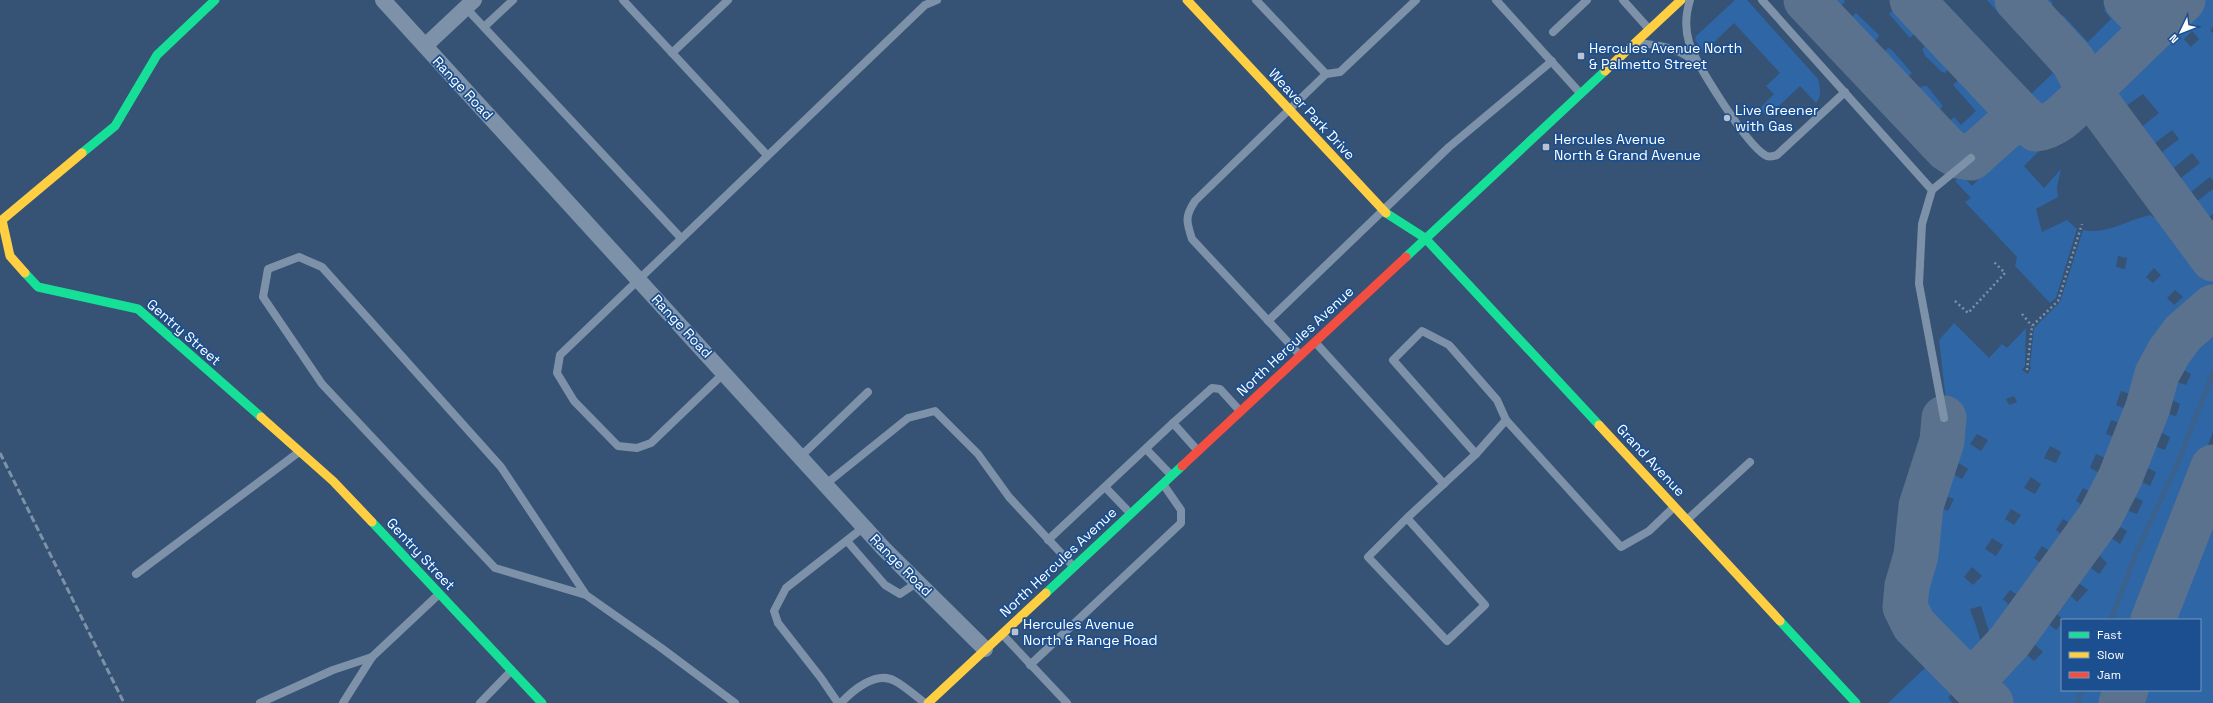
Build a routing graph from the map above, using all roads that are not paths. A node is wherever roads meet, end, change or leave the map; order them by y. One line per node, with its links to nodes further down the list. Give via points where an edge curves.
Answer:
1 (215, 0): 47 (street, Gentry Street, via 156,55 115,126 2,220 10,256 38,287 138,308)
2 (383, 0): 21 (street, Range Road)
3 (513, 0): 17 (lane)
4 (623, 0): 22 (lane)
5 (728, 0): 22 (lane)
6 (937, 0): 29 (lane, via 925,5)
7 (1187, 0): 28 (street, Weaver Park Drive)
8 (1256, 0): 25 (lane)
9 (1416, 0): 25 (lane, via 1340,72)
10 (1496, 0): 23 (lane)
11 (1587, 0): 19 (lane)
12 (1623, 0): 18 (lane)
13 (1681, 0): 18 (street, North Hercules Avenue)
14 (1690, 0): 24 (lane, via 1687,34 1694,56)
15 (1762, 0): 26 (lane)
16 (470, 4): 17 (lane); 21 (street)
17 (484, 27): 33 (lane)
18 (1649, 30): 20 (street, North Hercules Avenue)
19 (1553, 32)
20 (1636, 42): 24 (lane, via 1670,46 1681,51); 27 (street, North Hercules Avenue)
21 (425, 46): 35 (street, Range Road)
22 (672, 53): 29 (lane)
23 (1552, 61): 27 (lane); 32 (lane, via 1449,148)
24 (1702, 69): 26 (lane, via 1745,134 1770,157 1777,155)
25 (1326, 74): 28 (lane)
26 (1845, 92): 31 (lane)
27 (1580, 94): 34 (street, North Hercules Avenue)
28 (1289, 110): 32 (street, Weaver Park Drive); 36 (lane, via 1195,201 1188,213 1187,225 1192,238)
29 (767, 155): 33 (lane)
30 (1971, 158): 31 (lane)
31 (1932, 190): 42 (lane, via 1922,224 1919,284)
32 (1383, 211): 34 (street, Weaver Park Drive); 36 (lane)
33 (681, 238): 35 (lane)
34 (1425, 238): 37 (street, North Hercules Avenue); 56 (street, Grand Avenue)
35 (639, 279): 39 (street, Range Road); 39 (lane, via 560,355 557,373 574,401 618,446 637,448 651,443)
36 (1268, 321): 38 (lane)
37 (1315, 342): 38 (street, North Hercules Avenue); 54 (lane)
38 (1300, 355): 41 (street, North Hercules Avenue)
39 (724, 372): 49 (street, Range Road)
40 (868, 392): 49 (lane)
41 (1240, 411): 44 (lane, via 1220,389 1212,388); 46 (street, North Hercules Avenue)
42 (1944, 418)
43 (1506, 420): 48 (lane); 48 (lane, via 1497,400 1449,345 1422,331 1393,360); 56 (lane, via 1621,547 1649,531)
44 (1173, 424): 45 (lane); 46 (lane)
45 (1146, 449): 51 (lane); 55 (lane)
46 (1198, 451): 51 (street, North Hercules Avenue)
47 (300, 452): 64 (lane); 66 (street, Gentry Street, via 333,481)
48 (1476, 454): 54 (lane)
49 (801, 456): 52 (street, Range Road)
50 (1750, 462): 59 (lane)
51 (1171, 476): 53 (street, North Hercules Avenue)
52 (826, 484): 60 (street, Range Road); 61 (lane, via 908,418 936,411 978,454 1009,497)
53 (1162, 484): 57 (street, North Hercules Avenue); 71 (lane, via 1181,510 1181,523)
54 (1444, 484): 58 (lane)
55 (1105, 487): 57 (lane); 61 (lane)
56 (1675, 506): 59 (street, Grand Avenue)
57 (1130, 514): 63 (street, North Hercules Avenue)
58 (1407, 518): 58 (lane, via 1368,557 1447,641 1485,605)
59 (1688, 520): 81 (street, Grand Avenue)
60 (864, 527): 62 (lane); 65 (street, Range Road)
61 (1048, 540): 63 (lane)
62 (847, 541): 65 (lane, via 885,585 900,594); 78 (lane, via 786,588 774,612 778,624)
63 (1073, 567): 68 (street, North Hercules Avenue)
64 (136, 574)
65 (918, 582): 69 (street, Range Road)
66 (439, 595): 70 (lane); 72 (street, Gentry Street)
67 (586, 595): 67 (lane, via 501,467 322,267 299,257 268,269 263,297 322,384 495,568); 77 (lane)
68 (1001, 634): 69 (street, North Hercules Avenue); 71 (lane)
69 (985, 649): 79 (street, North Hercules Avenue)
70 (372, 657): 73 (lane, via 333,670); 74 (lane)
71 (1030, 665): 80 (lane)
72 (511, 671): 75 (lane); 76 (street, Gentry Street)
73 (260, 703)
74 (343, 703)
75 (480, 703)
76 (542, 703)
77 (735, 703)
78 (840, 703): 79 (lane, via 852,690 875,679 893,680)
79 (927, 703)
80 (1067, 703)
81 (1856, 703)

